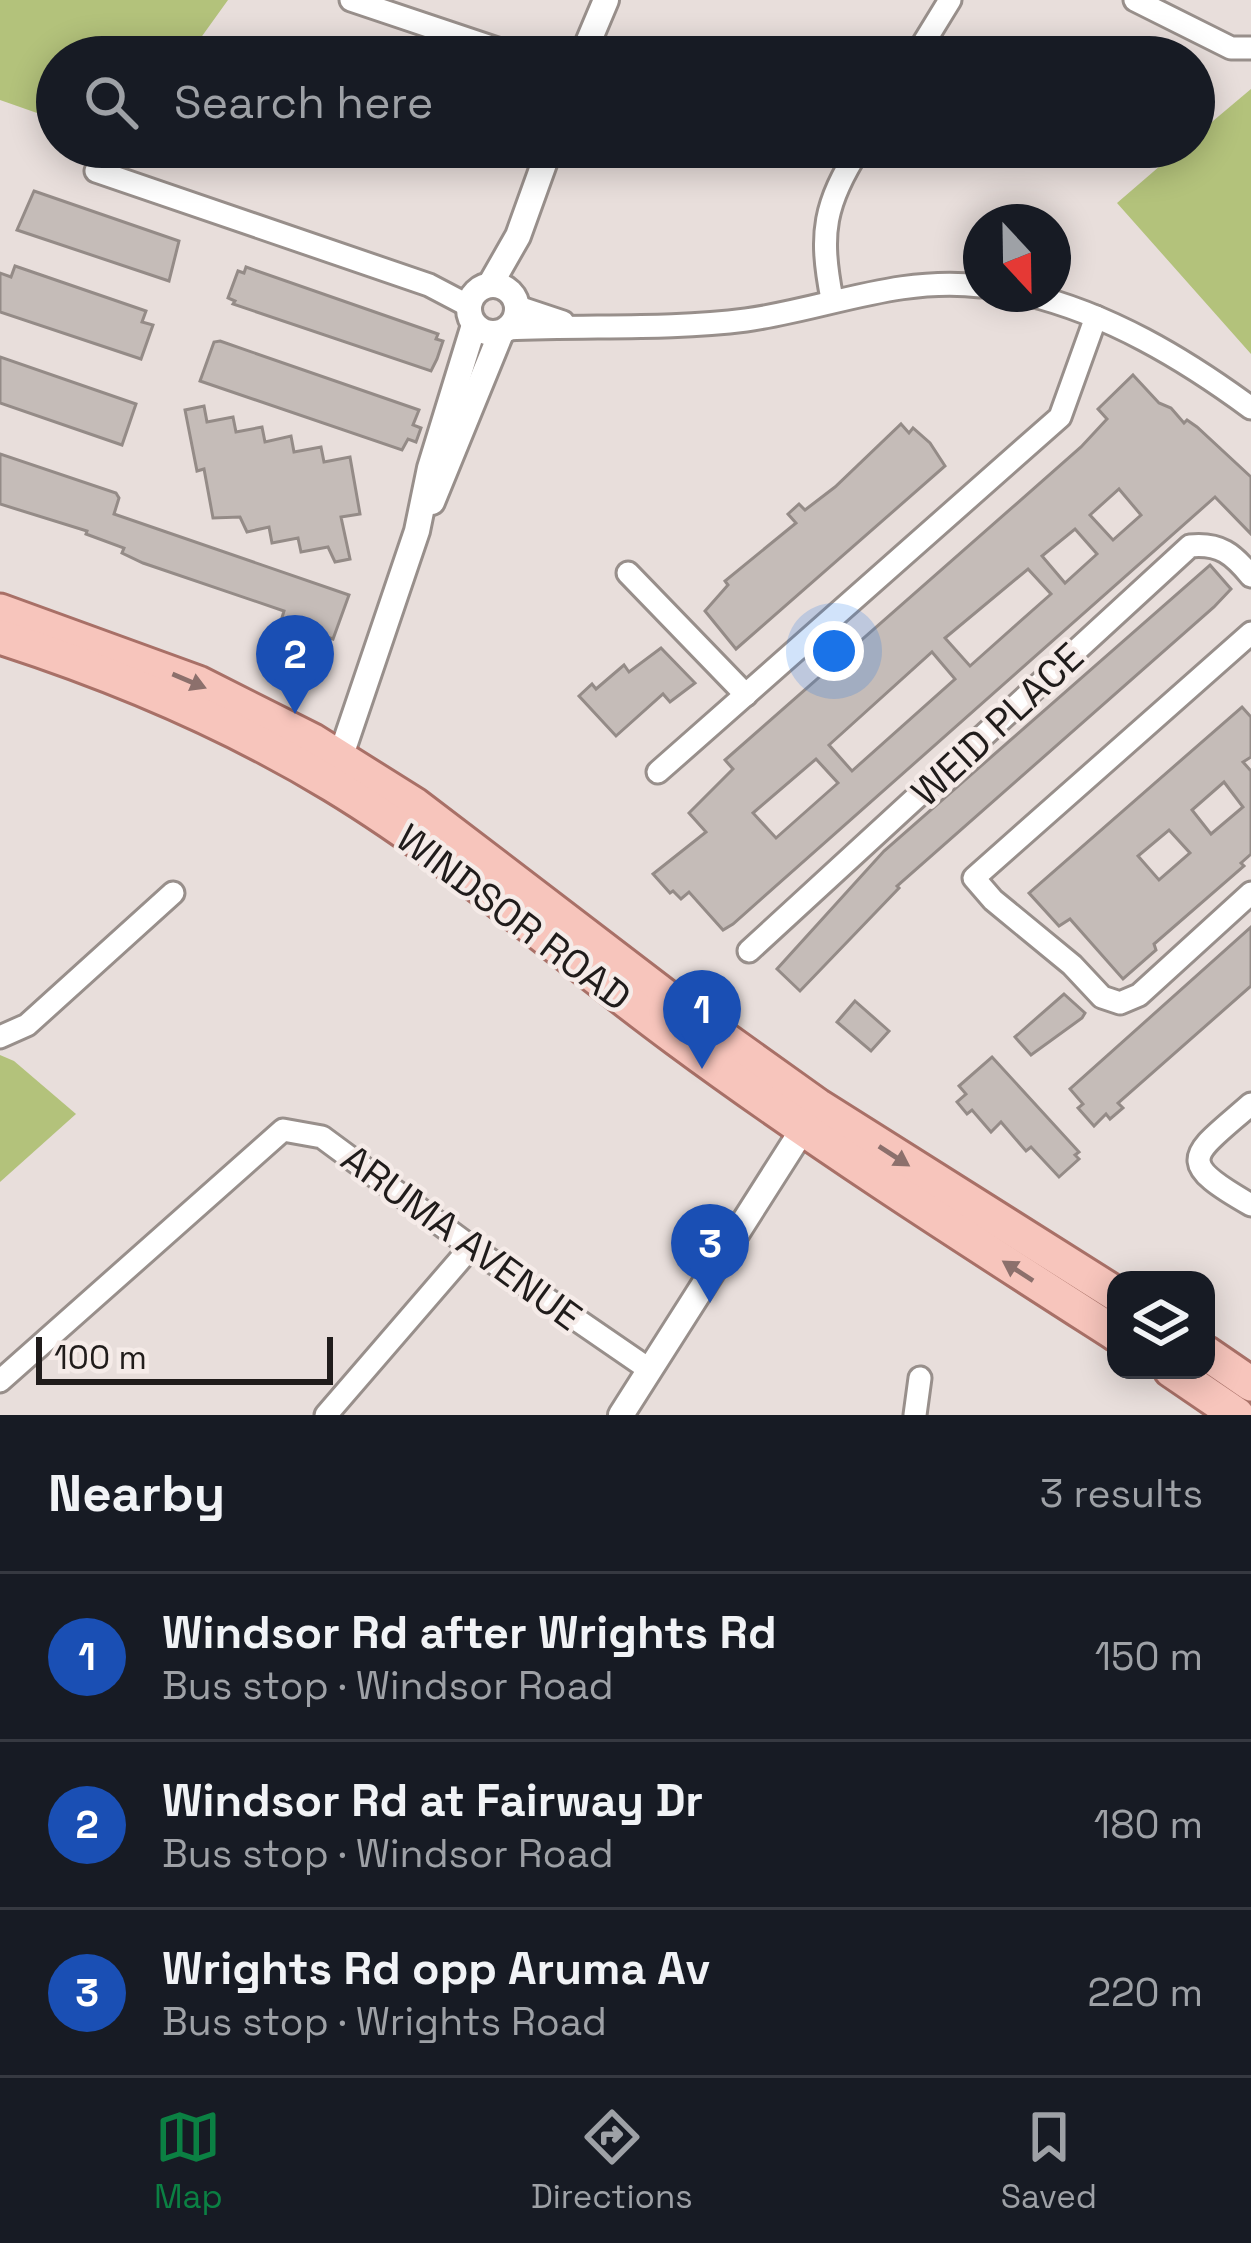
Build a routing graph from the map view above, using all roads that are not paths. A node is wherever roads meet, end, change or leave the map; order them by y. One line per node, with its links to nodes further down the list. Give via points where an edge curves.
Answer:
1 (351, 0): 5 (street)
2 (606, 0): 6 (street)
3 (950, 0): 7 (street)
4 (1136, 0): 8 (street)
5 (458, 36)
6 (591, 36)
7 (928, 36)
8 (1207, 36)
9 (1215, 40): 10 (street)
10 (1251, 48)
11 (542, 168): 17 (street)
12 (848, 168): 15 (street, via 824,225)
13 (96, 171): 17 (street)
14 (963, 286): 15 (street, via 909,285)
15 (832, 299): 17 (street, via 682,326 575,326)
16 (1071, 308): 18 (street)
17 (494, 309): 26 (street, via 447,472 417,531)
18 (1096, 316): 19 (street); 25 (street, via 1060,417)
19 (1251, 408)
20 (628, 573): 25 (street)
21 (1251, 576): 30 (street, WEID PLACE, via 1225,549 1190,546)
22 (0, 610): 26 (main road, WINDSOR ROAD, one-way to 26, via 198,683 313,741)
23 (1251, 633): 29 (street, via 974,878 1102,998 1120,1004)
24 (0, 637): 26 (main road, WINDSOR ROAD)
25 (746, 694): 27 (street)
26 (336, 771): 33 (main road, WINDSOR ROAD, via 415,806)
27 (658, 772)
28 (173, 892): 31 (street, via 27,1025)
29 (1251, 893)
30 (749, 951)
31 (0, 1037)
32 (1251, 1104): 34 (street, via 1206,1144 1199,1164 1208,1180)
33 (810, 1118): 36 (main road, WINDSOR ROAD, one-way to 36); 37 (main road, WINDSOR ROAD, one-way to 33); 39 (street)
34 (1251, 1205)
35 (471, 1247): 39 (street, ARUMA AVENUE); 42 (street, ARUMA AVENUE, via 322,1137 283,1130); 44 (street)
36 (1107, 1289)
37 (1107, 1328)
38 (1215, 1359): 43 (main road)
39 (650, 1370): 45 (street)
40 (920, 1378): 46 (street)
41 (1185, 1379): 47 (main road)
42 (0, 1381)
43 (1251, 1384)
44 (326, 1415)
45 (621, 1415)
46 (915, 1415)
47 (1237, 1415)

